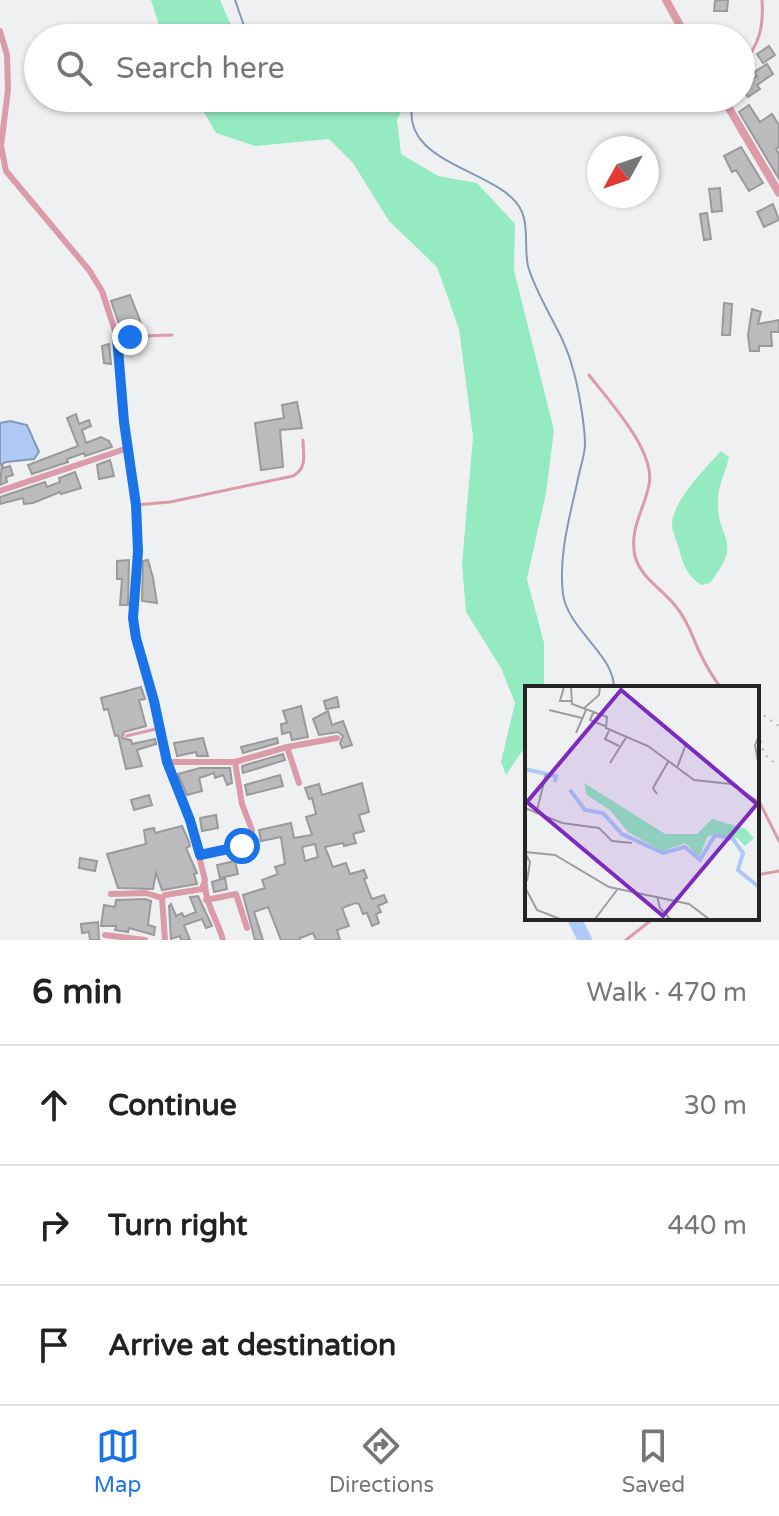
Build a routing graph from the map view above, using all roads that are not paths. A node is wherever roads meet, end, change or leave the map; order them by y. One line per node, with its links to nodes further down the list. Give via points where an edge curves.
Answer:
1 (666, 0): 3 (street)
2 (762, 0): 5 (lane, via 762,28)
3 (679, 24)
4 (0, 31): 9 (street, via 7,55 1,146 6,171 89,270)
5 (755, 46)
6 (731, 112): 7 (street)
7 (779, 193)
8 (172, 335): 9 (lane)
9 (117, 337): 12 (street)
10 (589, 375): 15 (lane, via 624,420 648,463 649,487 634,530 636,559 685,618)
11 (303, 440): 14 (lane, via 304,464 293,476)
12 (128, 448): 13 (street); 14 (street)
13 (0, 491)
14 (136, 505): 16 (street, via 133,618)
15 (720, 686)
16 (160, 728): 17 (lane); 20 (street)
17 (126, 736)
18 (337, 738): 19 (street)
19 (287, 747): 21 (street); 22 (street)
20 (167, 762): 21 (street); 25 (street)
21 (235, 762): 25 (street, via 252,840)
22 (299, 783)
23 (759, 801): 24 (lane)
24 (779, 841)
25 (200, 855): 28 (street)
26 (779, 871): 27 (lane)
27 (759, 875)
28 (205, 885): 30 (street); 31 (street)
29 (111, 894): 30 (street)
30 (162, 898): 36 (street)
31 (206, 900): 33 (street, via 236,894); 37 (street)
32 (651, 920): 38 (lane)
33 (247, 928)
34 (105, 935): 35 (street)
35 (145, 940)
36 (165, 940)
37 (223, 940)
38 (626, 940)

